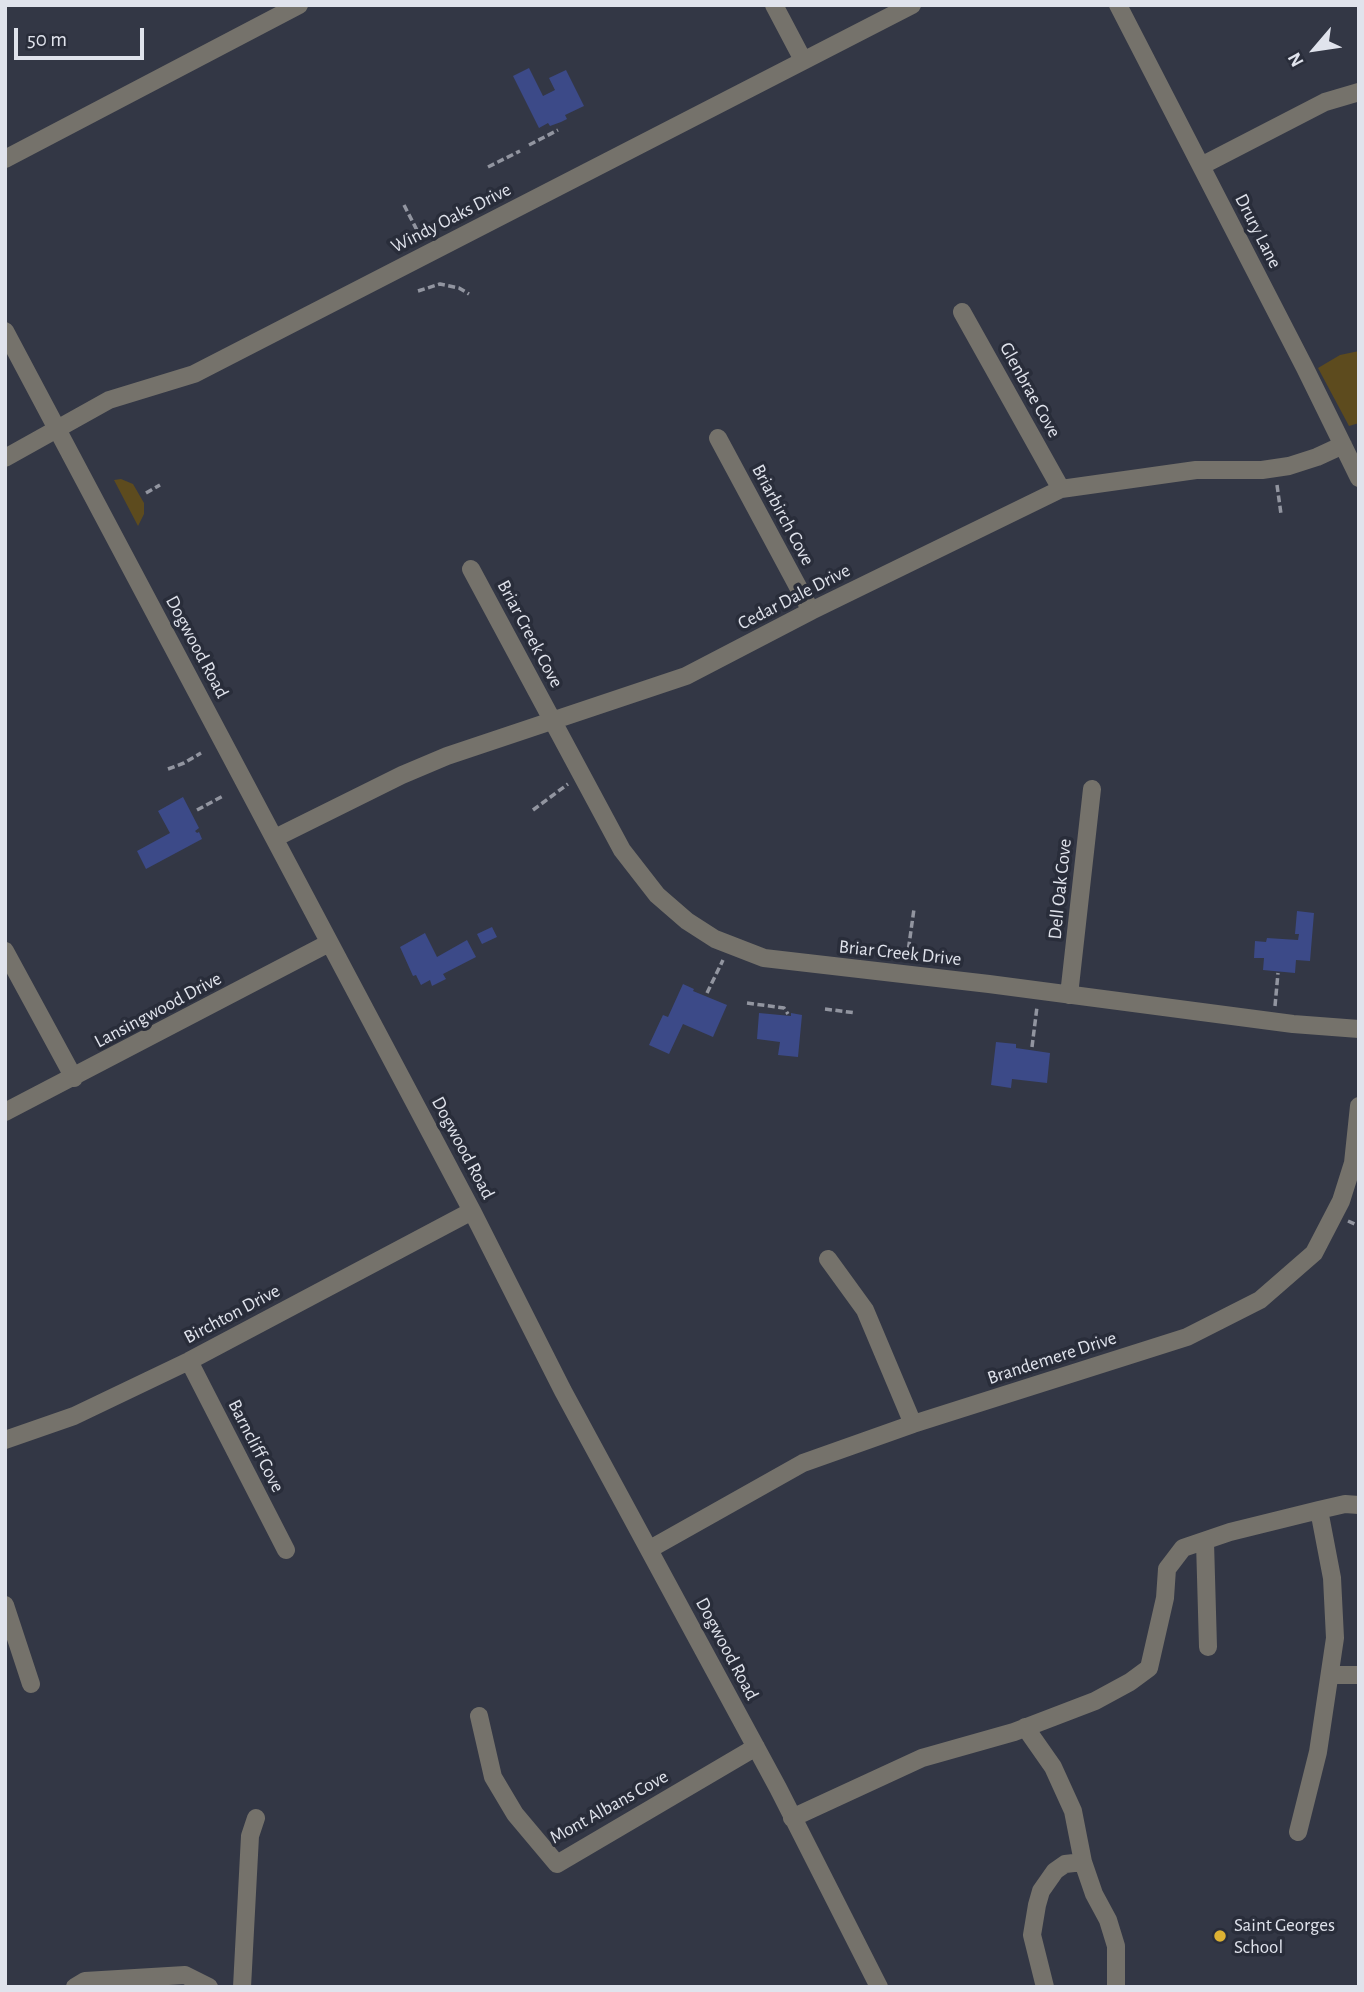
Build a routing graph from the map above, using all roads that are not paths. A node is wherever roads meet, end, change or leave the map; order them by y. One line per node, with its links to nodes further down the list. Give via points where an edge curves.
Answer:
1 (299, 5): 7 (street)
2 (774, 5): 5 (street)
3 (912, 5): 5 (street, Windy Oaks Drive)
4 (1118, 5): 8 (street, Drury Lane)
5 (803, 60): 11 (street, Windy Oaks Drive, via 194,374 109,400)
6 (1359, 92): 8 (street, via 1325,102)
7 (5, 159)
8 (1201, 166): 13 (street, Drury Lane)
9 (962, 312): 16 (street, Glenbrae Cove)
10 (5, 331): 11 (street, Dogwood Road)
11 (57, 431): 14 (street, Windy Oaks Drive); 21 (street, Dogwood Road)
12 (718, 438): 18 (street, Briarbirch Cove)
13 (1343, 445): 15 (street, Drury Lane); 16 (street, Cedar Dale Drive, via 1302,463 1275,468 1196,470)
14 (5, 458)
15 (1359, 478)
16 (1061, 489): 18 (street, Cedar Dale Drive)
17 (471, 569): 19 (street, Briar Creek Cove)
18 (811, 611): 19 (street, Cedar Dale Drive, via 686,676)
19 (552, 720): 21 (street, Cedar Dale Drive, via 402,775); 24 (street, Briar Creek Drive, via 638,873 687,921 715,939 764,958)
20 (1092, 789): 24 (street, Dell Oak Cove)
21 (275, 838): 22 (street, Dogwood Road)
22 (329, 943): 26 (street, Lansingwood Drive); 29 (street, Dogwood Road)
23 (5, 951): 26 (street)
24 (1069, 995): 25 (street, Briar Creek Drive)
25 (1359, 1029)
26 (74, 1078): 28 (street, Lansingwood Drive)
27 (1359, 1106): 32 (street, Brandemere Drive, via 1353,1163 1341,1201 1314,1253 1260,1300 1187,1337)
28 (5, 1112)
29 (472, 1211): 31 (street, Birchton Drive); 37 (street, Dogwood Road)
30 (828, 1259): 32 (street, via 866,1310)
31 (189, 1361): 33 (street, Birchton Drive, via 74,1416); 38 (street, Barncliff Cove)
32 (913, 1424): 37 (street, Brandemere Drive, via 803,1463)
33 (5, 1440)
34 (1359, 1505): 35 (street)
35 (1319, 1510): 36 (street); 41 (street, via 1332,1577 1335,1638)
36 (1205, 1542): 40 (street); 45 (street, via 1182,1548 1167,1569 1149,1668 1095,1700)
37 (650, 1549): 46 (street, Dogwood Road)
38 (286, 1550)
39 (5, 1605): 43 (street)
40 (1208, 1647)
41 (1330, 1675): 42 (street); 49 (street, via 1318,1752)
42 (1359, 1675)
43 (31, 1684)
44 (479, 1716): 46 (street, Mont Albans Cove, via 493,1777 515,1814 557,1864)
45 (1025, 1727): 48 (street, via 922,1758); 50 (street, via 1053,1767 1073,1811)
46 (756, 1746): 48 (street, Dogwood Road)
47 (256, 1818): 53 (street, via 250,1836)
48 (792, 1818): 54 (street, Dogwood Road)
49 (1298, 1832)
50 (1083, 1862): 55 (street, via 1065,1864 1041,1891 1032,1935); 56 (street, via 1116,1946)
51 (75, 1987): 52 (street, via 85,1981 185,1975)
52 (209, 1987)
53 (242, 1987)
54 (879, 1987)
55 (1045, 1987)
56 (1116, 1987)

